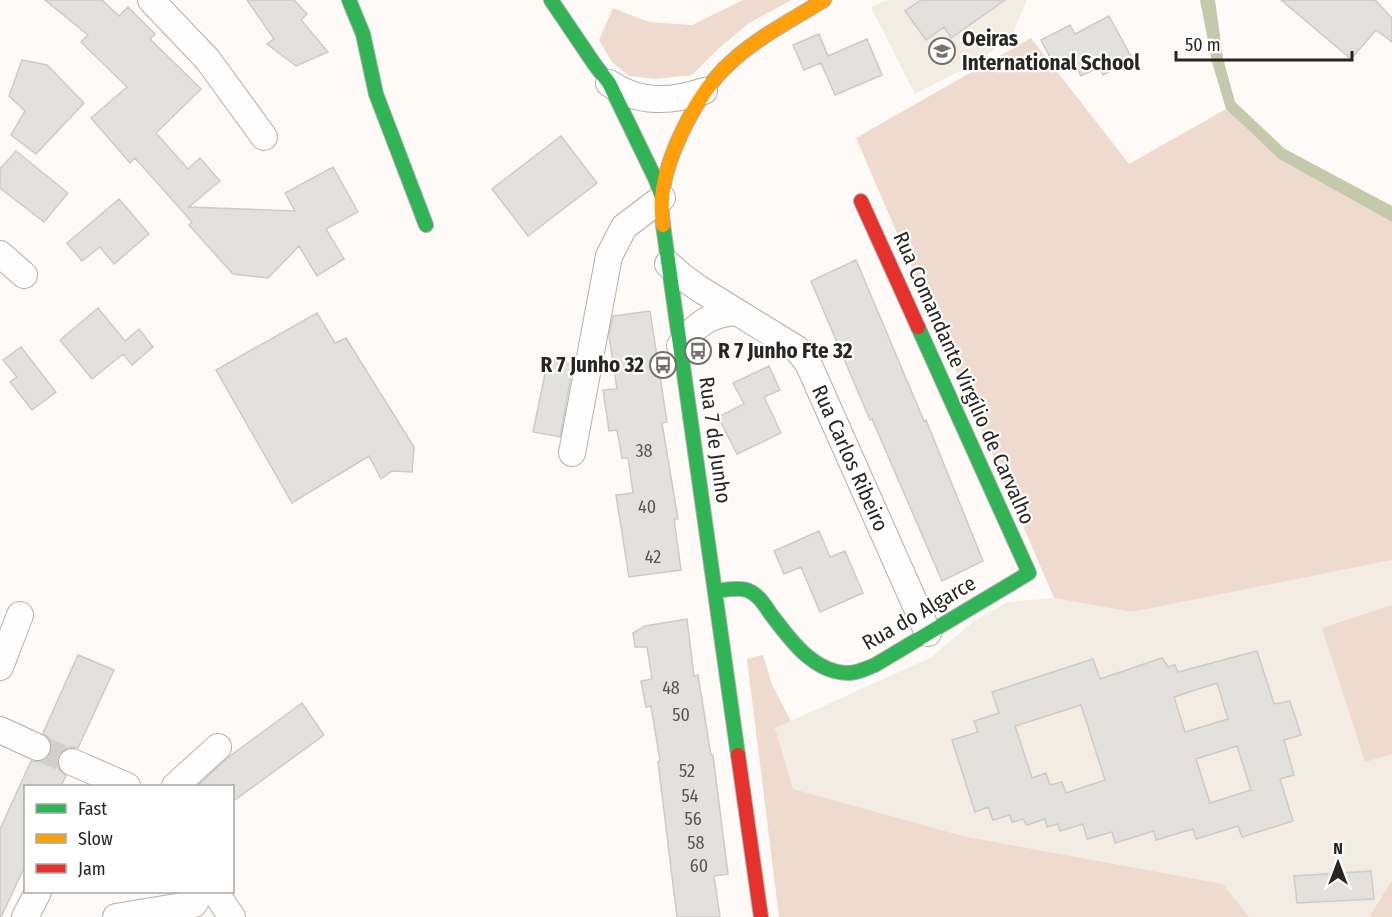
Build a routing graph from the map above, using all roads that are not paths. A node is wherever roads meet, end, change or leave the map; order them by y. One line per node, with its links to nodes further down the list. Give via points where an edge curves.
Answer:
1 (152, 0): 7 (street, via 208,60)
2 (349, 0): 10 (street, via 363,34 376,94)
3 (551, 0): 5 (street)
4 (824, 0): 6 (street, Rua 7 de Junho, via 748,48)
5 (609, 83): 6 (street, via 622,92 658,99); 8 (street)
6 (704, 92): 8 (street, Rua 7 de Junho, via 680,139 665,177)
7 (264, 137)
8 (662, 198): 12 (street, Rua 7 de Junho); 16 (street, via 624,227 609,256)
9 (861, 201): 17 (street, Rua Comandante Virgílio de Carvalho)
10 (426, 225)
11 (0, 254): 13 (street)
12 (668, 264): 14 (street, Rua Carlos Ribeiro); 15 (street, Rua 7 de Junho)
13 (24, 275)
14 (736, 312): 15 (street, via 703,321); 20 (street, Rua Carlos Ribeiro, via 797,349 808,363)
15 (680, 346): 18 (street, Rua 7 de Junho)
16 (572, 453)
17 (1029, 573): 20 (street, Rua do Algarce)
18 (715, 591): 20 (street, Rua do Algarce, via 746,589 759,596 796,646 834,673 851,673 874,665); 35 (street, Rua 7 de Junho)
19 (20, 615): 21 (street)
20 (928, 633)
21 (0, 668)
22 (0, 730): 23 (street)
23 (37, 747)
24 (218, 747): 28 (street)
25 (72, 762): 26 (street)
26 (91, 779): 27 (street)
27 (122, 785)
28 (176, 785)
29 (37, 893): 32 (street)
30 (200, 893): 33 (street, via 194,904)
31 (216, 893): 34 (street)
32 (26, 917)
33 (116, 917)
34 (232, 917)
35 (760, 917)

